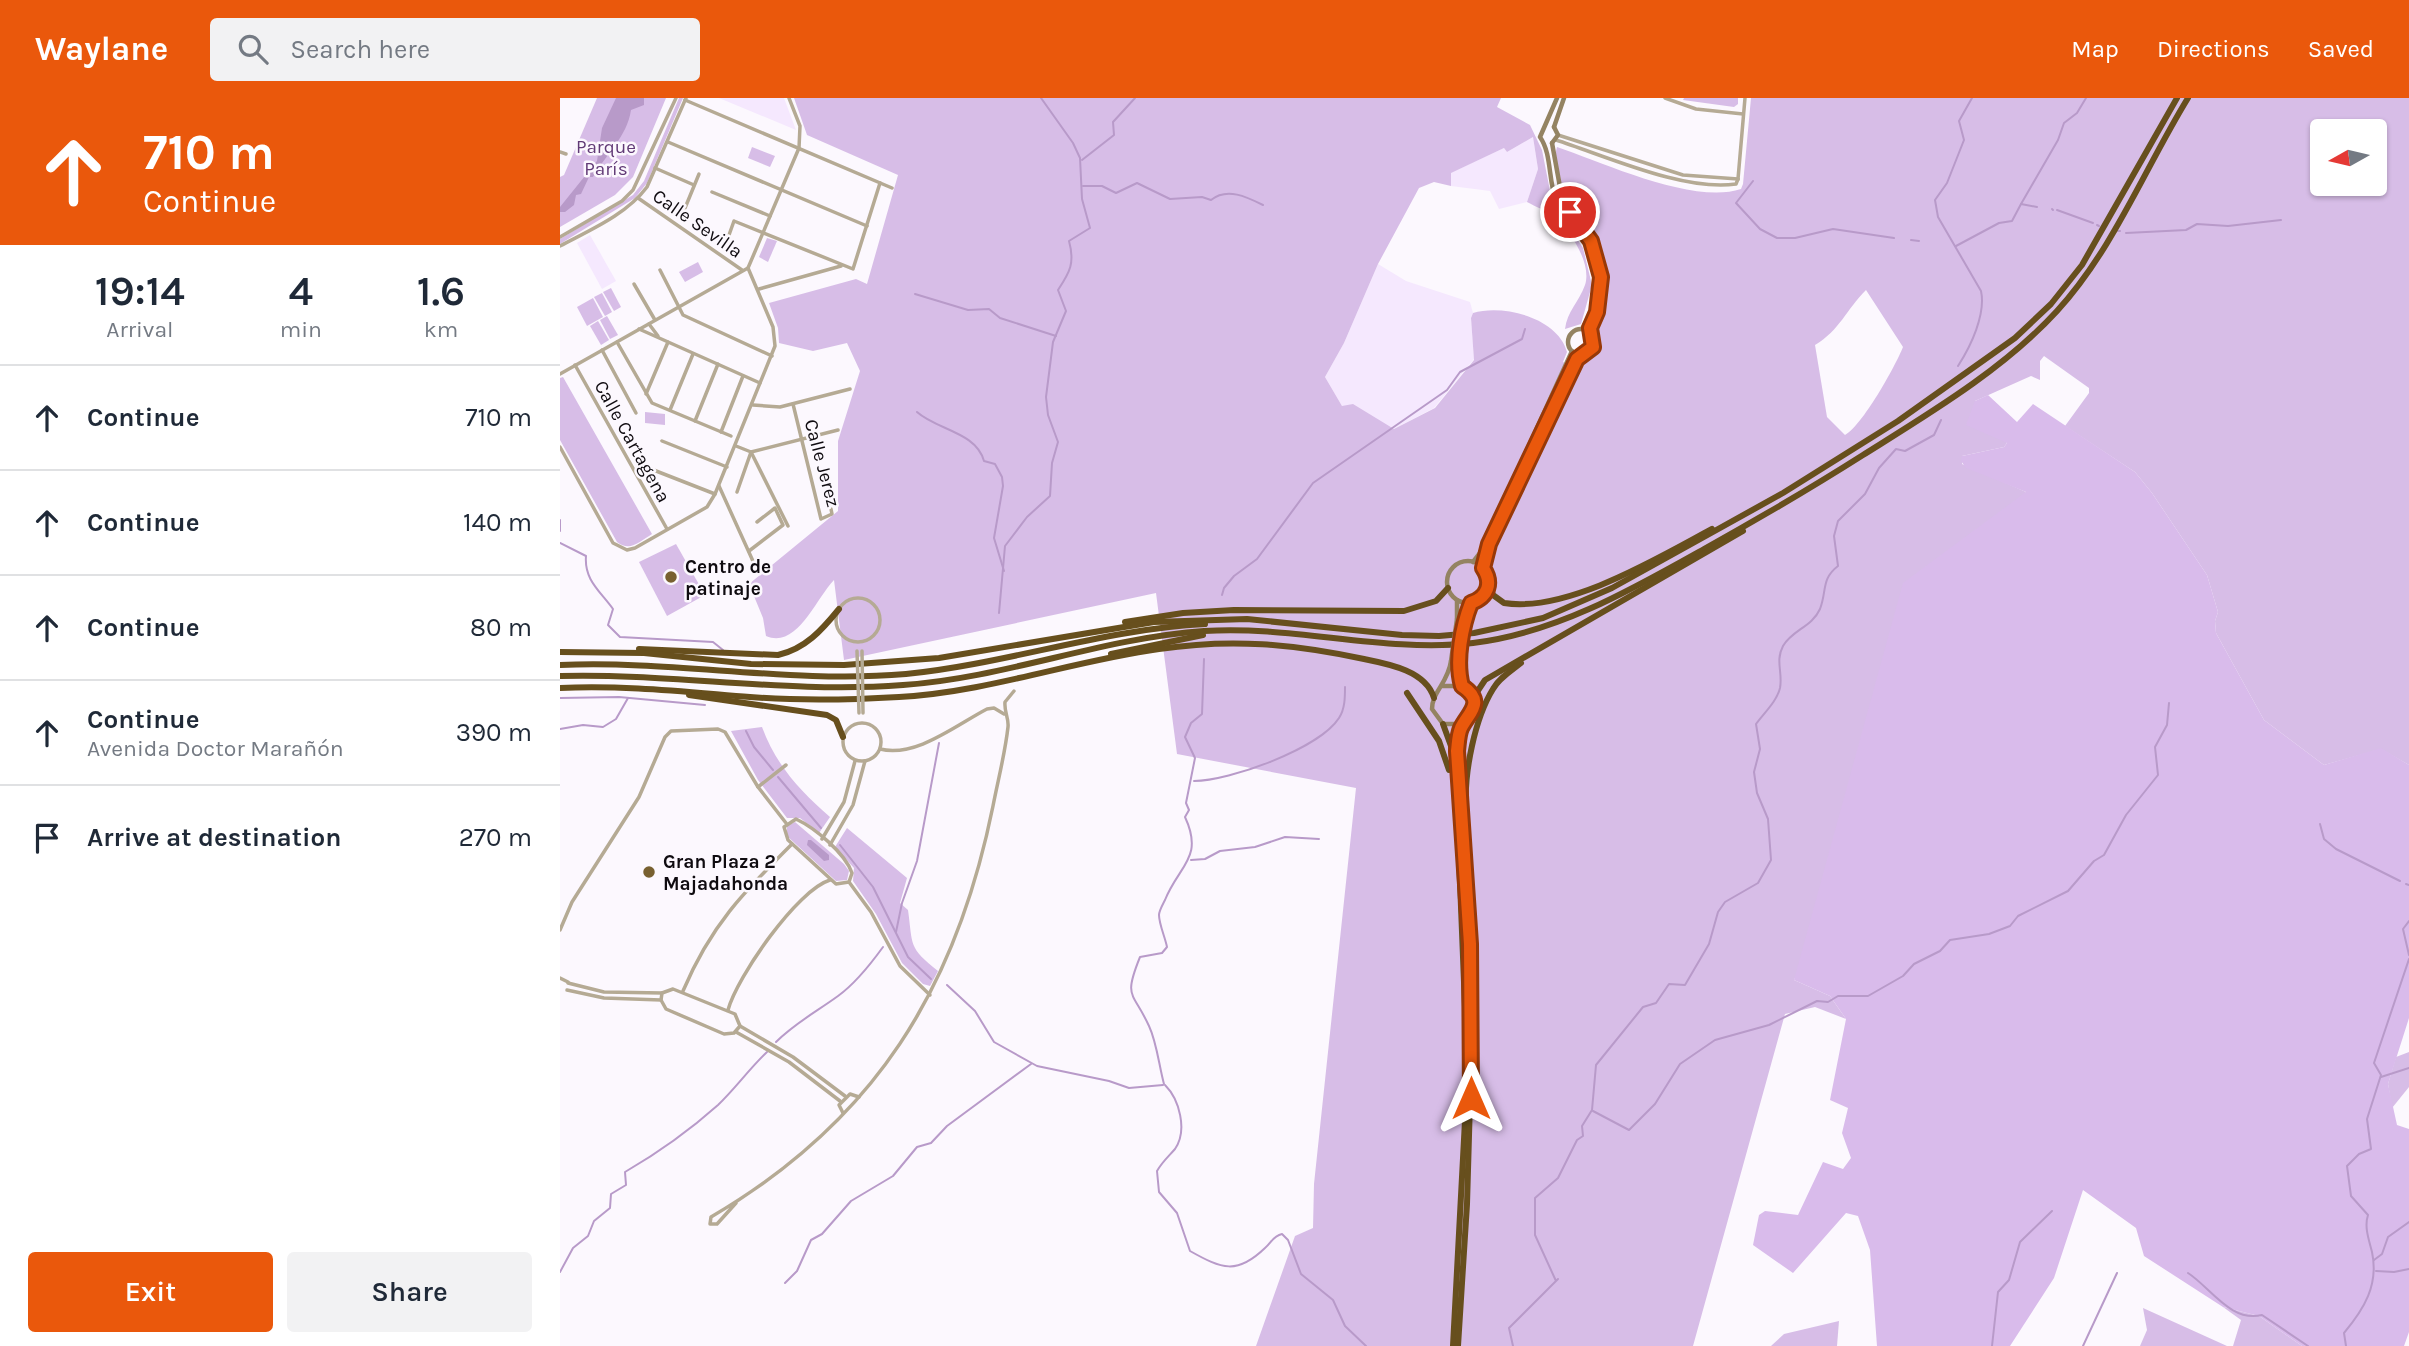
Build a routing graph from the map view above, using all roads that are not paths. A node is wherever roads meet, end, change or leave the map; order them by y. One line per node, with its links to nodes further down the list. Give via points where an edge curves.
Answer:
1 (677, 98): 32 (street, via 633,190)
2 (789, 98): 16 (street, via 800,126)
3 (1557, 98): 11 (street)
4 (1564, 98): 12 (street)
5 (1665, 98): 10 (street, via 1696,109)
6 (1745, 98): 10 (street)
7 (2177, 98): 79 (highway, via 2081,265 2034,321 1955,383)
8 (2188, 98): 80 (highway, via 2090,270 2049,319 1961,390)
9 (686, 99): 14 (street); 16 (street)
10 (1743, 114): 13 (street, via 1735,181 1683,175)
11 (1546, 126): 12 (street); 15 (street, via 1540,133)
12 (1554, 127): 13 (street)
13 (1555, 139): 15 (street); 45 (street, via 1562,198 1598,256 1601,296)
14 (668, 142): 19 (street); 24 (street)
15 (1544, 142): 44 (street, via 1557,201 1592,258 1595,295)
16 (799, 148): 21 (street); 24 (street)
17 (560, 152): 18 (street)
18 (566, 154)
19 (655, 169): 22 (street); 26 (street)
20 (699, 174): 22 (street)
21 (880, 183): 23 (street); 29 (street)
22 (694, 185): 27 (street)
23 (892, 188)
24 (782, 190): 28 (street); 29 (street)
25 (712, 192): 28 (street)
26 (638, 198): 33 (street); 37 (street, Calle Sevilla)
27 (685, 208)
28 (771, 216): 30 (street)
29 (867, 226): 34 (street, via 853,269)
30 (764, 232): 31 (street, via 734,221); 34 (street); 35 (street)
31 (729, 235)
32 (560, 237)
33 (560, 246)
34 (844, 265): 39 (street)
35 (748, 268): 37 (street); 39 (street)
36 (660, 270): 40 (street)
37 (742, 270): 40 (street)
38 (634, 284): 41 (street)
39 (759, 289): 53 (street, via 775,335)
40 (679, 306): 41 (street); 53 (street, via 683,315)
41 (655, 320): 42 (street)
42 (649, 324): 43 (street); 46 (street)
43 (639, 329): 46 (street); 47 (street)
44 (1582, 329): 45 (street); 50 (street, via 1570,336)
45 (1590, 333): 52 (street, via 1593,347)
46 (659, 338): 48 (street)
47 (617, 342): 49 (street); 60 (street)
48 (668, 342): 51 (street); 60 (street)
49 (602, 350): 55 (street); 64 (street)
50 (1572, 351): 52 (street); 86 (street)
51 (693, 354): 54 (street); 63 (street)
52 (1580, 355): 87 (street, via 1489,544)
53 (772, 356): 58 (street)
54 (718, 364): 57 (street); 65 (street)
55 (575, 365): 56 (street); 84 (street, Calle Cartagena)
56 (560, 374)
57 (743, 376): 58 (street); 67 (street)
58 (760, 383): 62 (street)
59 (850, 389): 61 (street)
60 (646, 394): 63 (street, via 652,403)
61 (793, 404): 62 (street); 69 (street, Calle Jerez)
62 (752, 405): 71 (street)
63 (670, 410): 65 (street)
64 (636, 413)
65 (695, 421): 67 (street)
66 (838, 430): 69 (street)
67 (721, 432): 68 (street)
68 (730, 436)
69 (802, 440): 73 (street); 81 (street, Calle Jerez, via 821,519 832,513)
70 (662, 441): 74 (street)
71 (736, 446): 73 (street); 74 (street)
72 (560, 447): 84 (street, via 613,543 627,550)
73 (751, 452): 77 (street); 83 (street)
74 (727, 467): 76 (street)
75 (651, 469): 78 (street)
76 (719, 486): 78 (street); 85 (street)
77 (737, 492)
78 (715, 494): 84 (street, via 707,507)
79 (1770, 500): 89 (highway, via 1576,593 1509,604 1497,599); 94 (highway, via 1599,594 1508,627 1451,635 1402,635)
80 (1783, 505): 95 (highway, via 1578,614 1511,636 1474,643 1403,645); 99 (highway)
81 (831, 509)
82 (757, 522): 85 (street, via 775,508 783,525)
83 (788, 526)
84 (667, 529)
85 (749, 551): 88 (street)
86 (1473, 562): 87 (street); 90 (street, via 1452,569)
87 (1483, 568): 89 (street)
88 (757, 570)
89 (1489, 583): 92 (street, via 1482,598)
90 (1448, 588): 91 (street); 96 (highway, via 1436,601 1404,611 1183,613)
91 (1457, 600): 92 (street); 105 (street, bridge, via 1451,661)
92 (1471, 603): 106 (street, bridge, via 1459,661)
93 (839, 609): 97 (street, via 838,629); 98 (street, via 860,597 876,607 880,618 877,631); 101 (highway, via 813,638 778,655 624,649)
94 (1277, 623): 96 (highway, via 1247,619 1154,622); 102 (highway, via 1154,629 987,663 904,674 796,676 643,665)
95 (1236, 631): 103 (highway, via 1147,645); 104 (highway, via 1155,636 988,673 904,685 796,688 643,676)
96 (1065, 636): 101 (highway, via 939,658 844,665)
97 (854, 642): 98 (street); 100 (street)
98 (862, 642): 100 (street)
99 (1535, 650): 112 (highway, via 1485,680); 133 (highway, via 1493,688 1469,760)
100 (859, 651): 113 (street, bridge)
101 (560, 652)
102 (560, 665)
103 (1042, 674): 107 (highway, via 942,692 840,699); 111 (highway, via 1157,649 1258,642 1396,666 1427,684)
104 (560, 676)
105 (1443, 686): 106 (street); 111 (street)
106 (1462, 686): 112 (street)
107 (603, 687): 108 (highway); 119 (highway, via 827,715 836,720)
108 (560, 688)
109 (1014, 691): 114 (street, via 1005,702)
110 (1407, 693): 125 (highway, via 1446,752)
111 (1434, 698): 117 (street, via 1433,713)
112 (1473, 698): 118 (street, via 1474,710)
113 (861, 713): 115 (street); 116 (street)
114 (1004, 714): 120 (street, via 987,709 919,746 900,751); 140 (street, via 1009,723 979,869 960,930)
115 (856, 723): 116 (street); 119 (street)
116 (866, 723): 120 (street, via 878,733)
117 (1443, 724): 118 (street); 125 (highway, via 1451,746)
118 (1464, 724): 133 (highway, via 1457,751)
119 (843, 737): 121 (street, via 844,750)
120 (880, 749): 122 (street)
121 (855, 760): 122 (street); 127 (street, via 844,802)
122 (865, 761): 129 (street, via 853,805)
123 (786, 765): 124 (street)
124 (758, 787): 126 (street); 132 (street, via 725,732 671,731 639,797 572,902)
125 (1457, 818): 150 (highway, via 1466,1102)
126 (786, 823): 127 (street, via 796,819); 128 (street, via 784,835)
127 (822, 839): 129 (street)
128 (792, 844): 130 (street); 137 (street, via 729,909)
129 (830, 845): 131 (street, via 850,868)
130 (831, 880): 131 (street, via 840,885); 142 (street, via 804,900 768,938)
131 (849, 882): 140 (street, via 872,912 900,966)
132 (560, 930)
133 (1470, 944): 150 (highway, via 1471,1098)
134 (560, 978): 135 (street)
135 (568, 983): 136 (street); 139 (street, via 604,992)
136 (567, 990): 138 (street); 141 (street, via 604,998)
137 (683, 991): 139 (street); 142 (street)
138 (561, 993)
139 (662, 993): 141 (street)
140 (930, 995): 146 (street)
141 (661, 1000): 144 (street, via 666,1009 724,1034)
142 (728, 1010): 143 (street)
143 (740, 1026): 144 (street); 145 (street, via 793,1057)
144 (736, 1032): 147 (street, via 789,1062)
145 (845, 1096): 146 (street); 147 (street)
146 (859, 1097): 148 (street)
147 (841, 1101): 148 (street)
148 (843, 1113): 149 (street, via 777,1174)
149 (736, 1203): 149 (street, via 711,1217 710,1224 717,1224)
150 (1456, 1346)

